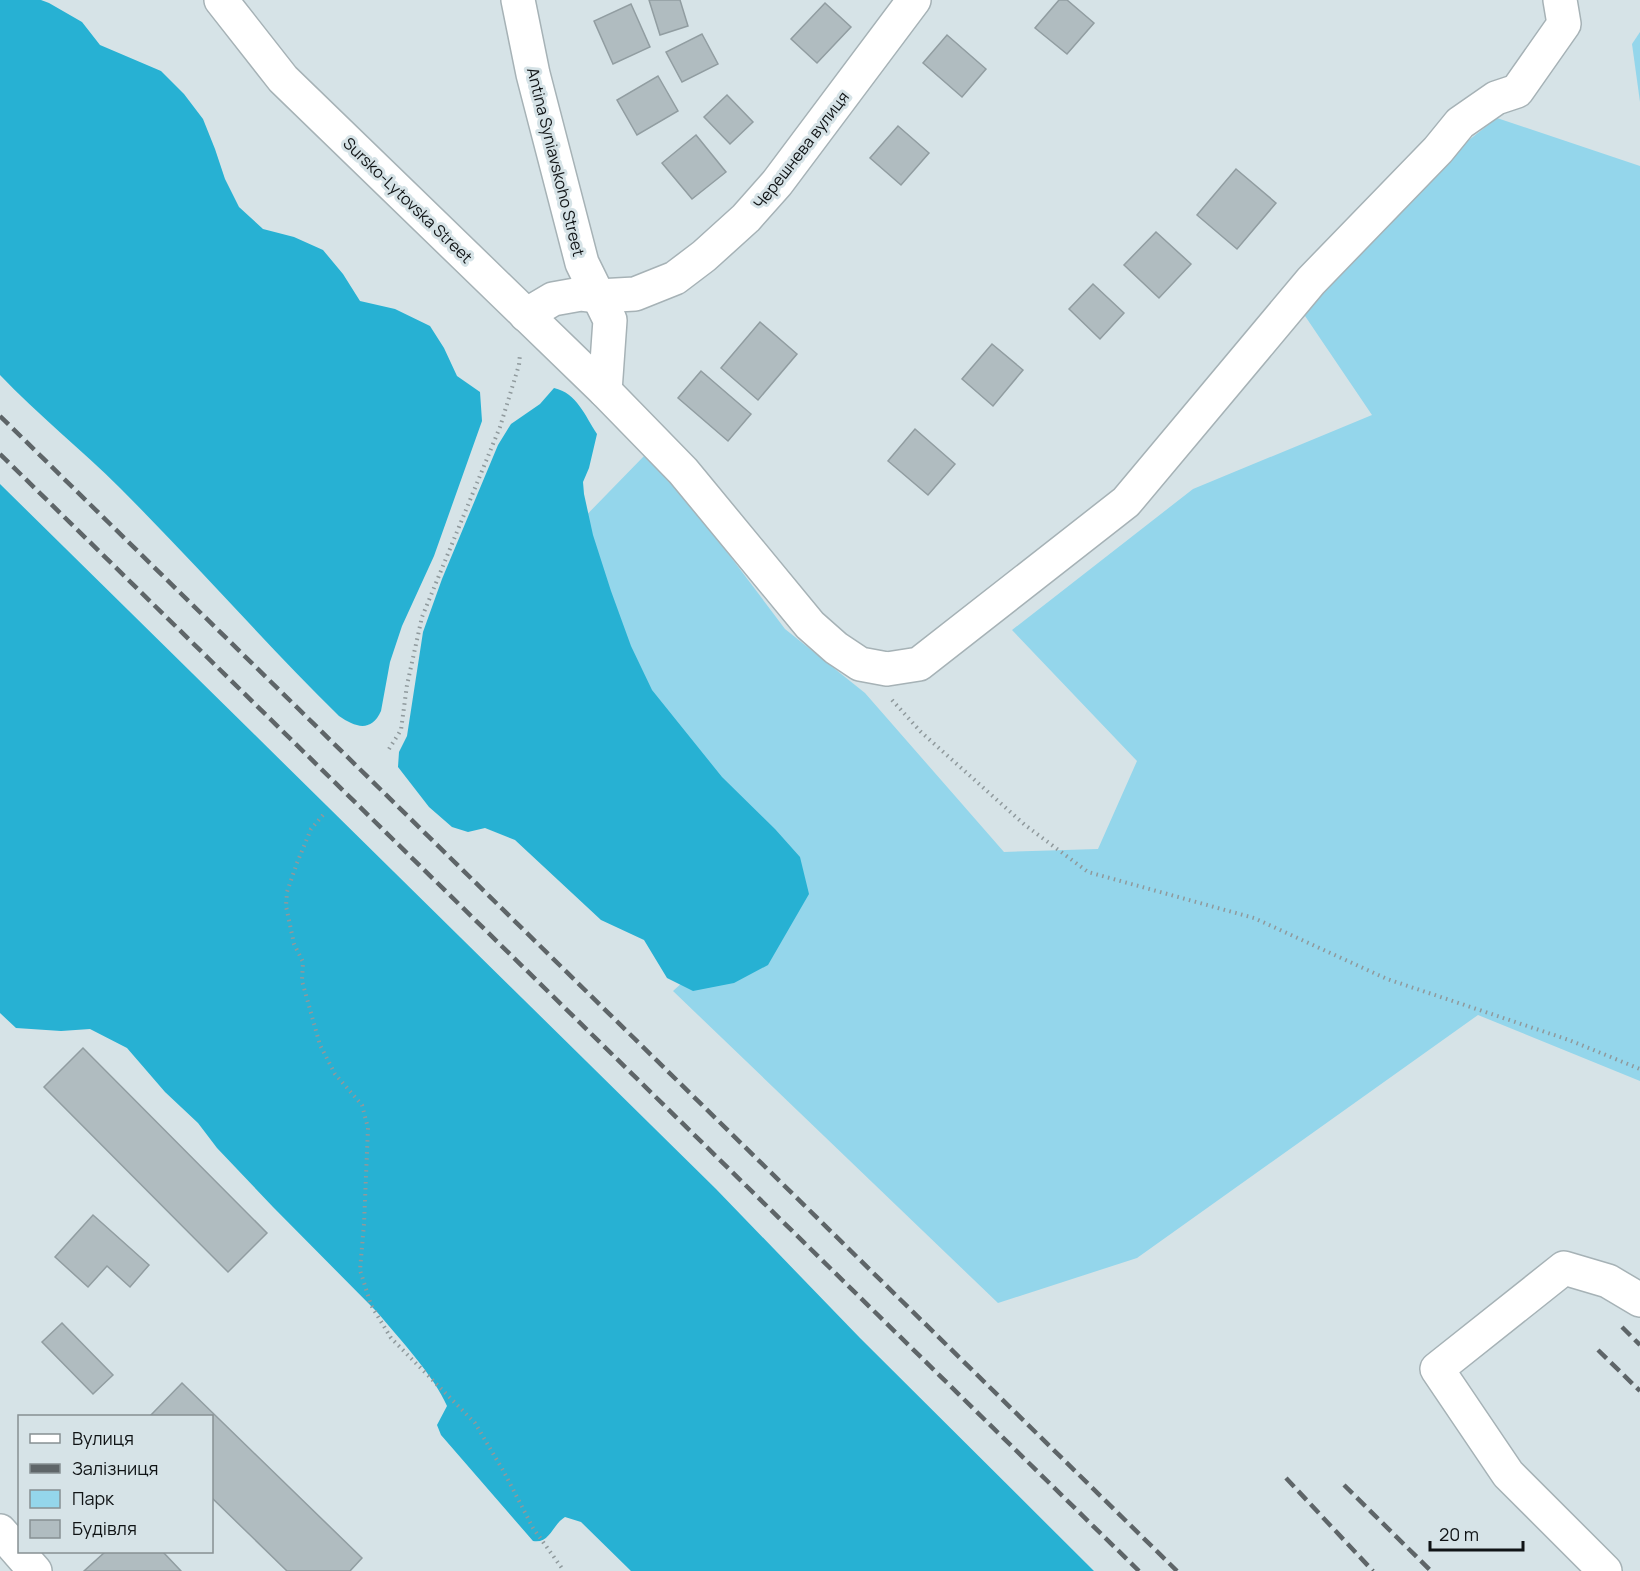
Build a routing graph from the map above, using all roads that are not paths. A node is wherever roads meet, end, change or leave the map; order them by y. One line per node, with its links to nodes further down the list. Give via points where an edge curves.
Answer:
1 (221, 0): 6 (street, Sursko-Lytovska Street, via 283,78)
2 (518, 0): 5 (street, Antina Syniavskoho Street, via 571,223 582,263)
3 (914, 0): 5 (street, Черешнева вулиця, via 777,183 746,218 675,278 635,294)
4 (1560, 0): 7 (street, Sursko-Lytovska Street, via 1564,24 1517,91 1496,98 1460,123 1311,281 1126,502 919,664 887,669 860,663 836,648 810,625 684,471)
5 (598, 296): 6 (street, Черешнева вулиця, via 581,294 553,299); 7 (street, Antina Syniavskoho Street, via 610,320)
6 (526, 315): 7 (street, Sursko-Lytovska Street)
7 (605, 391)
8 (1640, 1300): 13 (street, via 1608,1281 1564,1268 1437,1370 1508,1474)
9 (0, 1531): 10 (street)
10 (18, 1552)
11 (19, 1553): 12 (street)
12 (35, 1571)
13 (1605, 1571)

